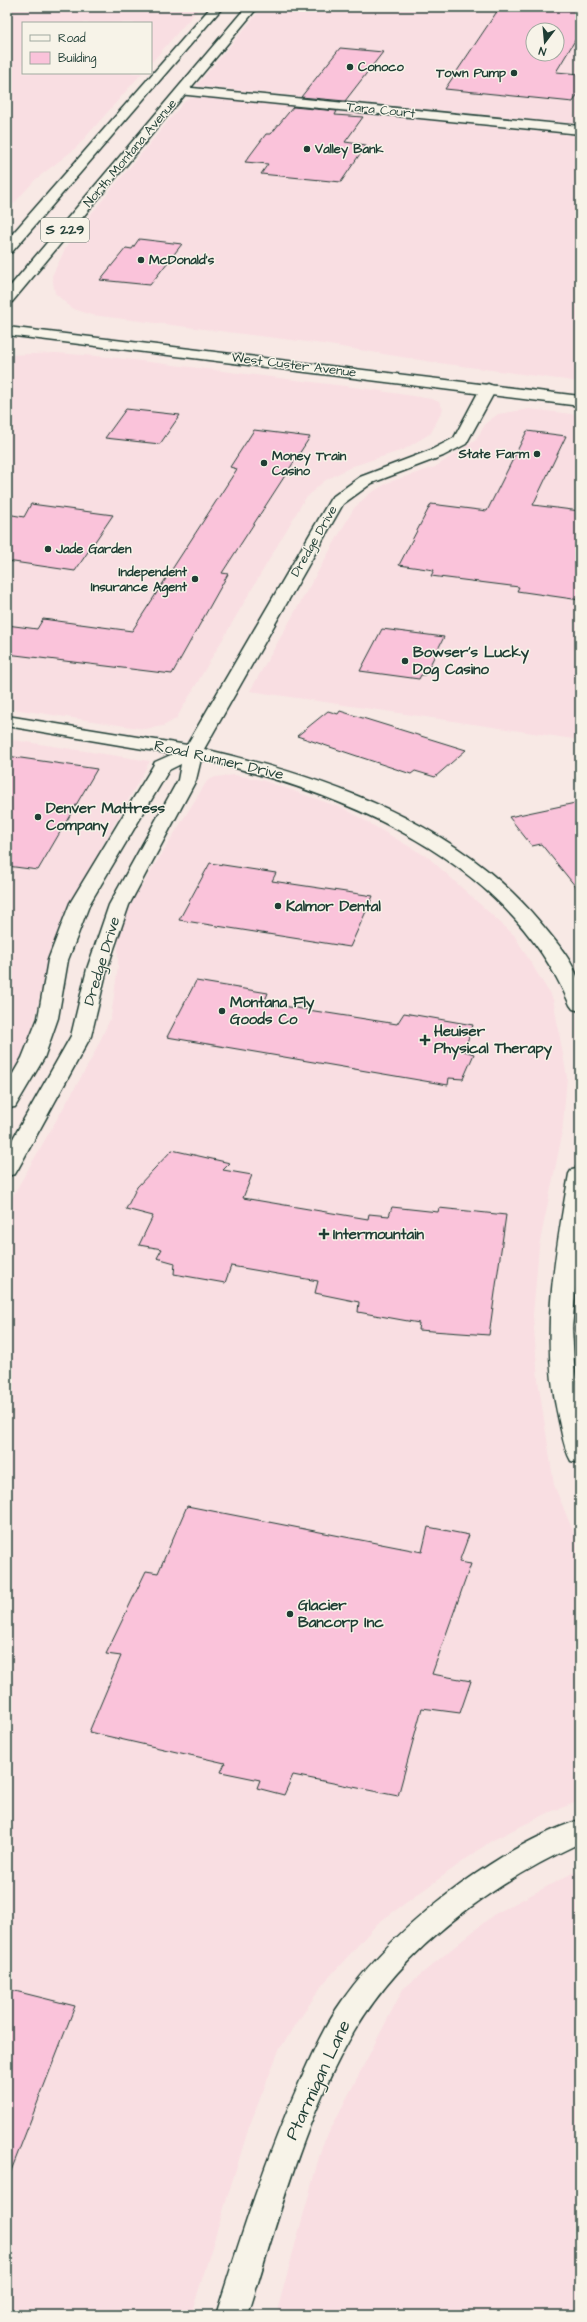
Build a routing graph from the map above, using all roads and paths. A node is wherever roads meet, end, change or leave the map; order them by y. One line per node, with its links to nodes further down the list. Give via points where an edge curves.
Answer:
1 (217, 7): 5 (street, North Montana Avenue / S 229)
2 (252, 7): 3 (street, North Montana Avenue / S 229)
3 (182, 91): 4 (street, Tara Court); 6 (street, North Montana Avenue / S 229)
4 (580, 130)
5 (7, 249)
6 (7, 299)
7 (7, 331): 8 (street, West Custer Avenue)
8 (488, 389): 9 (street, West Custer Avenue); 11 (street, Dredge Drive, via 460,441 437,453 366,480 337,501)
9 (580, 401)
10 (7, 721): 11 (street, Road Runner Drive)
11 (193, 751): 12 (street, Road Runner Drive, via 266,768 318,784 379,810 436,842 508,899 529,920 562,965); 13 (street, via 162,766 80,903 58,960 48,1018 32,1058); 14 (street, Dredge Drive, via 187,780 119,904 97,969 80,1036)
12 (580, 1005)
13 (7, 1102)
14 (7, 1169)
15 (580, 1174): 16 (street, via 564,1281 560,1349 570,1420)
16 (580, 1455)
17 (580, 1831): 18 (street, Ptarmigan Lane, via 486,1881 449,1908 414,1937 380,1972 351,2011 327,2054 287,2144)
18 (232, 2315)

